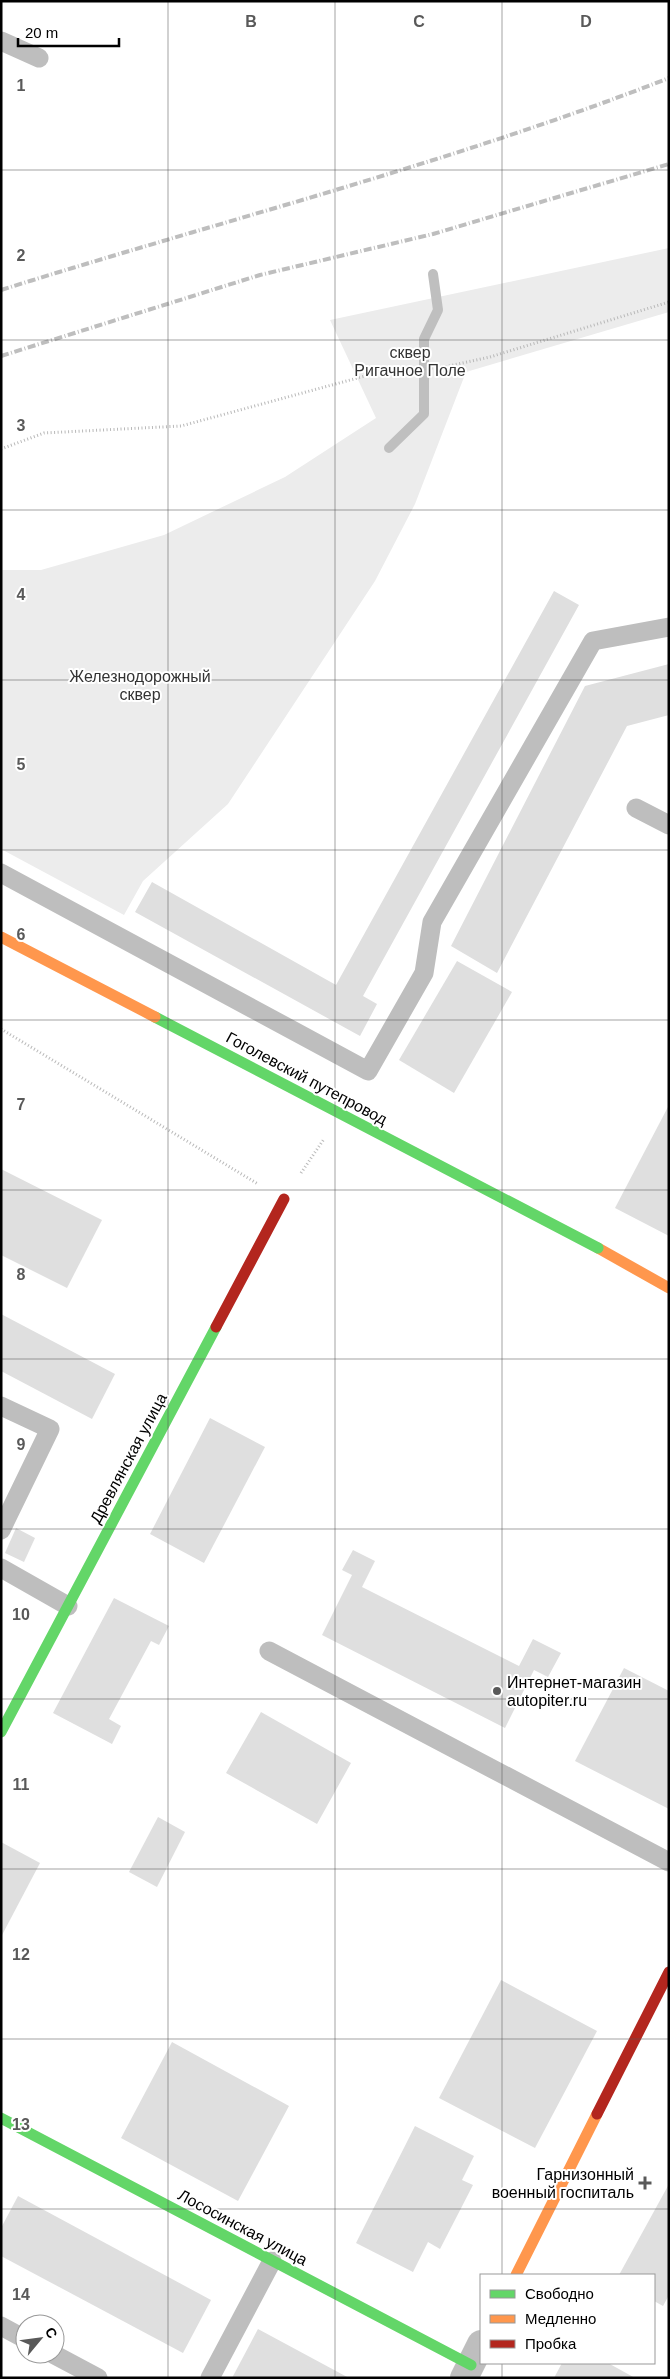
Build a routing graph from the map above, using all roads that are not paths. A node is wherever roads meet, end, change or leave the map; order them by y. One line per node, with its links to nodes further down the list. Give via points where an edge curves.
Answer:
1 (1, 41): 2 (lane)
2 (38, 58)
3 (669, 627): 6 (lane, via 593,641 432,922 424,974 368,1071)
4 (636, 808): 5 (lane)
5 (669, 825)
6 (1, 872)
7 (1, 937): 9 (street, Гоголевский путепровод, bridge)
8 (284, 1199): 13 (street, Древлянская улица)
9 (669, 1288)
10 (1, 1406): 11 (lane, via 50,1429)
11 (1, 1530)
12 (1, 1568): 13 (lane)
13 (68, 1606): 15 (street, Древлянская улица)
14 (269, 1651): 16 (lane)
15 (1, 1732)
16 (669, 1862)
17 (669, 1972): 20 (street)
18 (1, 2118): 19 (street, Лососинская улица)
19 (272, 2261): 24 (street, Лососинская улица); 26 (lane)
20 (517, 2274)
21 (1, 2326): 22 (lane)
22 (15, 2334)
23 (65, 2360): 25 (lane)
24 (472, 2362)
25 (98, 2378)
26 (210, 2378)

